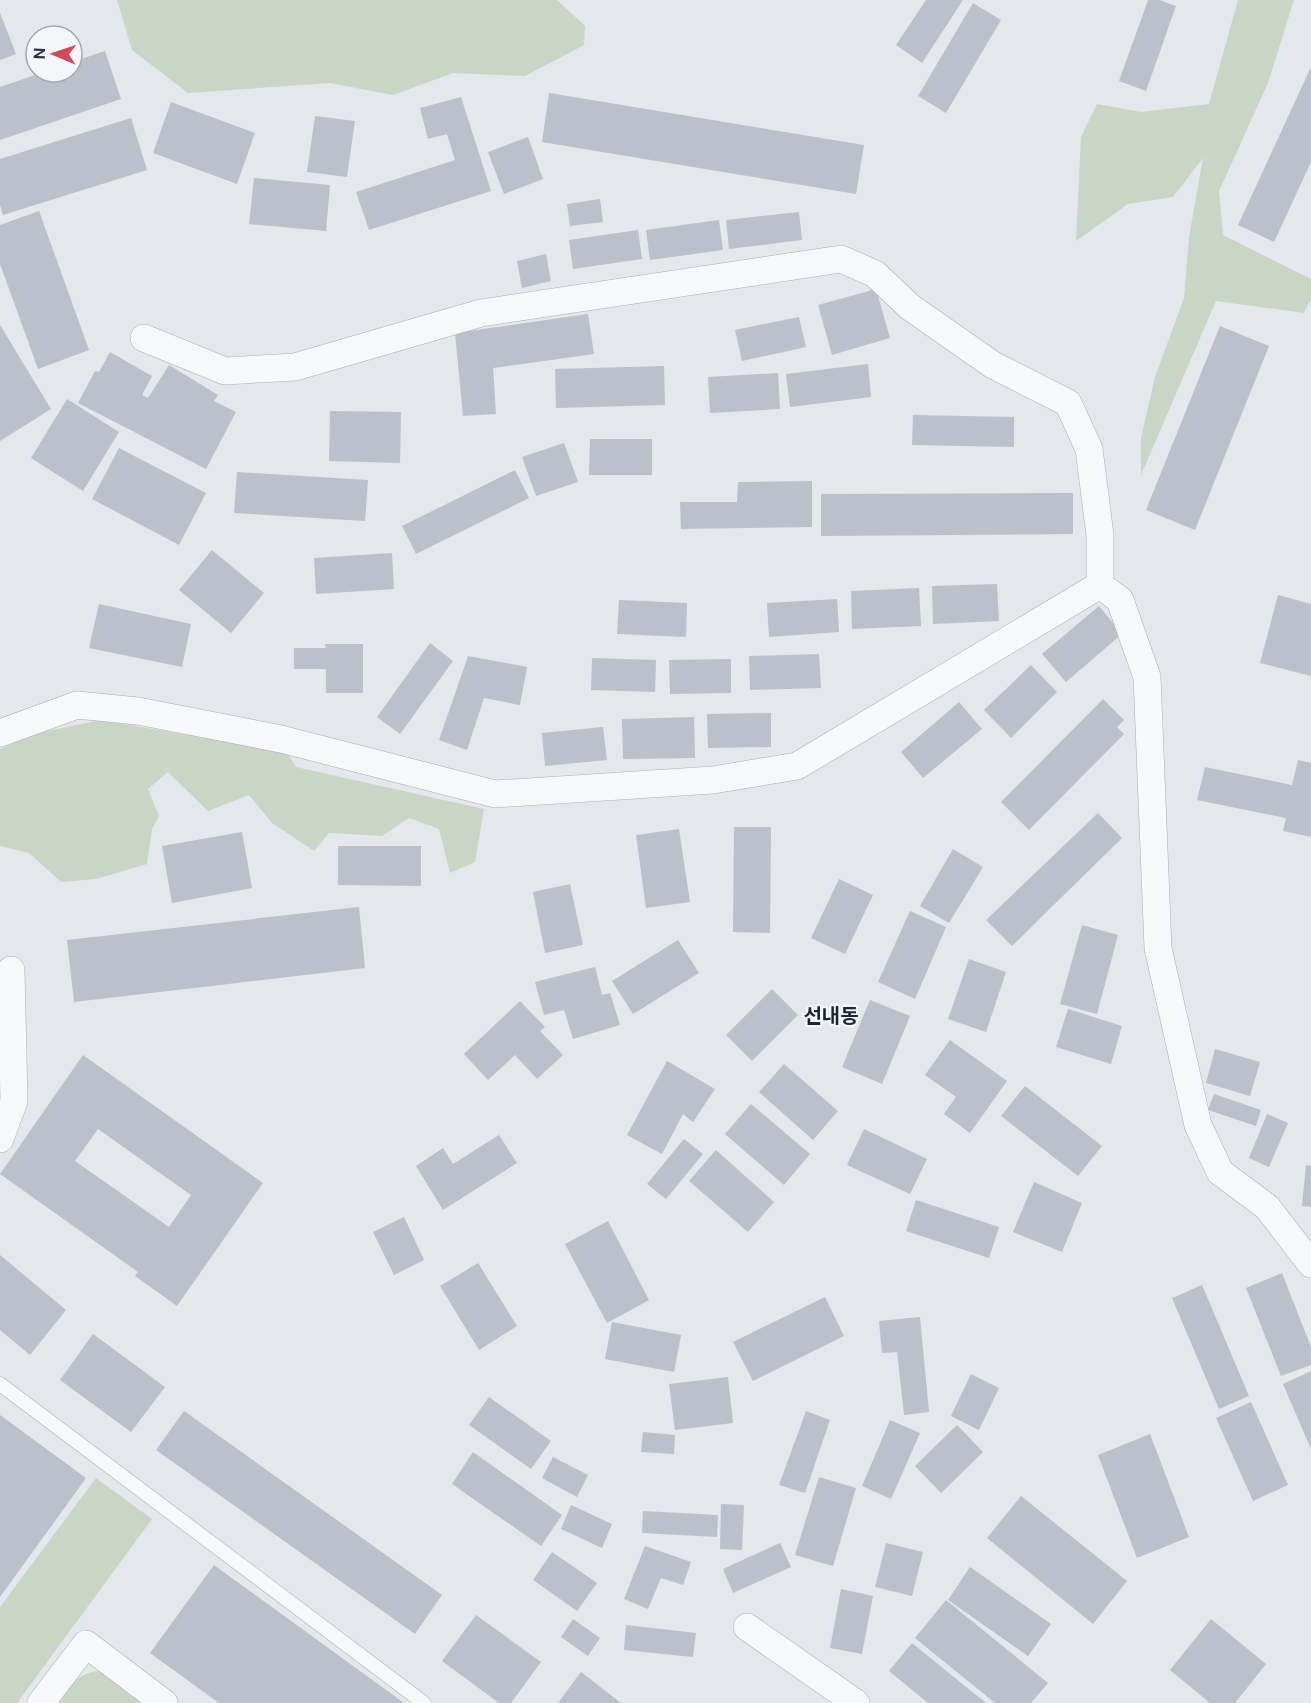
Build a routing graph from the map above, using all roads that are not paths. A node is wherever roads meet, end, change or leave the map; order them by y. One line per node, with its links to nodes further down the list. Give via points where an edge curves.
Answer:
1 (144, 338): 2 (street, via 225,371 295,367 481,314 841,259 875,274 910,307 993,365 1068,402 1089,449 1100,535)
2 (1100, 585): 3 (street, via 797,766 713,780 495,794 281,739 138,711 76,705); 6 (street, via 1120,600 1147,677 1158,948 1198,1125 1220,1172 1267,1207)
3 (0, 733)
4 (11, 970): 5 (street, via 14,1101)
5 (0, 1139)
6 (1311, 1264)
7 (0, 1383): 11 (lane)
8 (747, 1627): 12 (street)
9 (41, 1703): 10 (street, via 86,1644)
10 (164, 1703)
11 (424, 1703)
12 (855, 1703)

